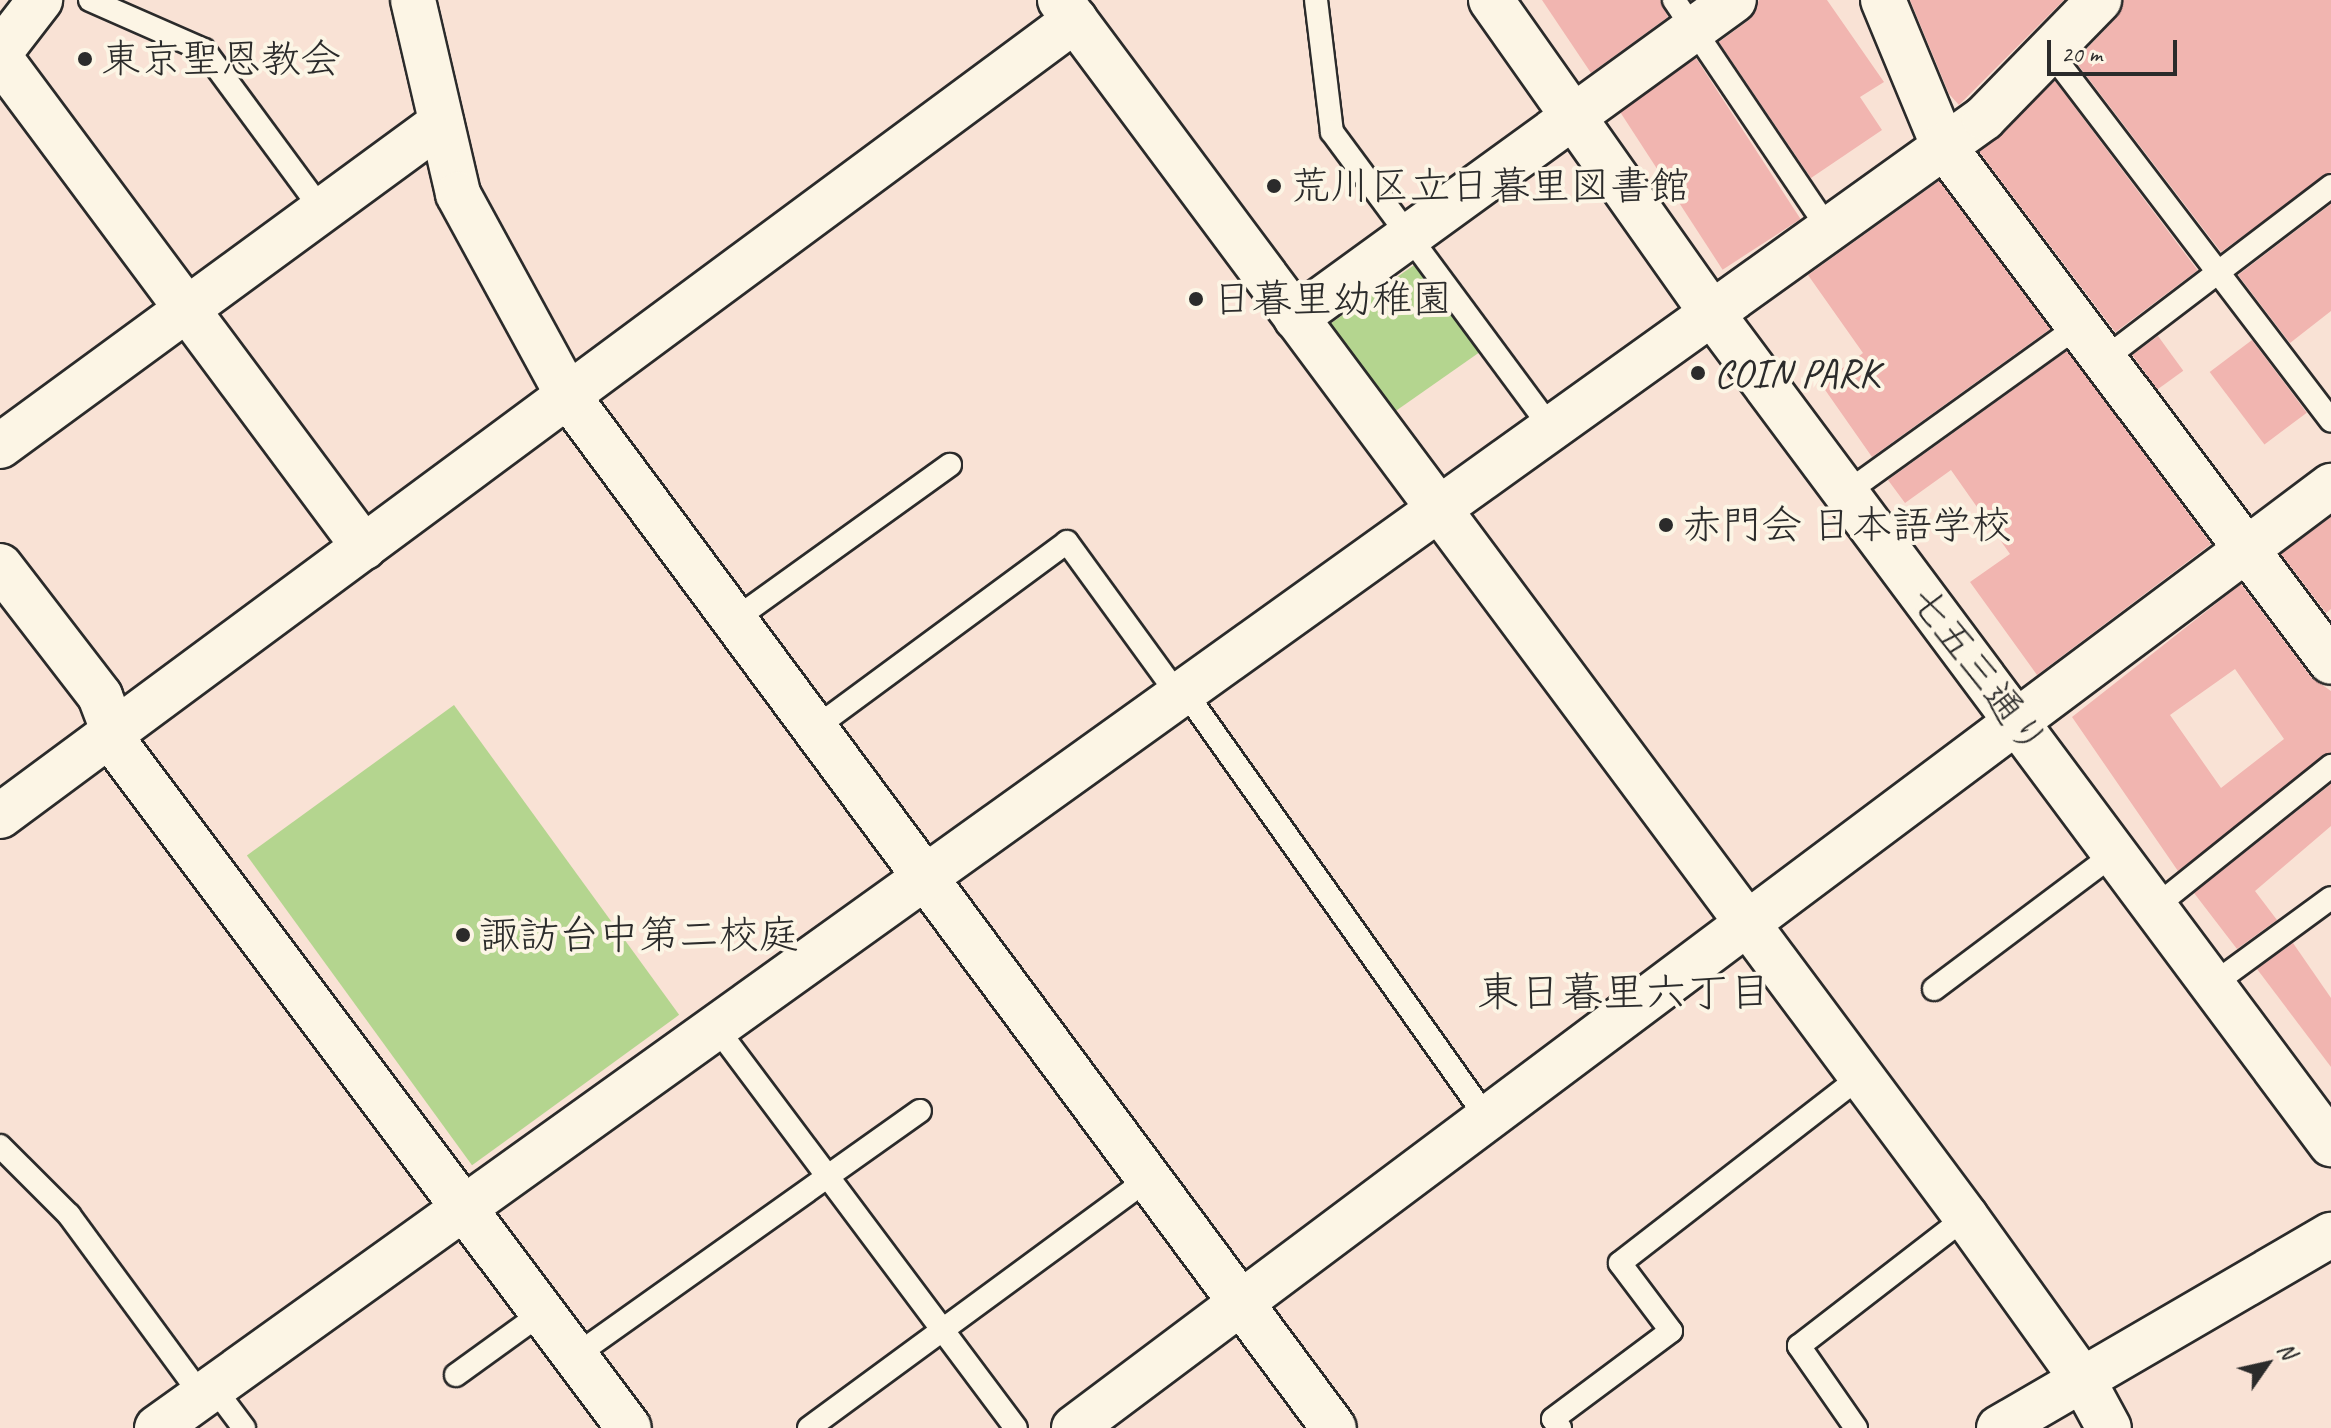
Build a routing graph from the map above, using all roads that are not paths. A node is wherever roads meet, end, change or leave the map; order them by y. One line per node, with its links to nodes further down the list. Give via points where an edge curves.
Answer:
1 (40, 0): 11 (street)
2 (90, 0): 18 (lane, via 204,50)
3 (413, 0): 15 (street)
4 (1316, 0): 20 (lane, via 1332,132)
5 (1491, 0): 14 (street, 七五三通り)
6 (1734, 0): 10 (street)
7 (1883, 0): 16 (street)
8 (2099, 0): 12 (street)
9 (1067, 10): 24 (street); 27 (street)
10 (1684, 15): 14 (street); 19 (lane)
11 (0, 52)
12 (2051, 53): 16 (street, via 1984,118); 21 (lane)
13 (0, 58): 22 (street)
14 (1573, 116): 20 (street); 23 (street, 七五三通り)
15 (441, 123): 18 (street); 27 (street, via 458,194)
16 (1943, 145): 19 (street); 25 (street)
17 (2331, 186): 21 (lane)
18 (322, 210): 22 (street)
19 (1828, 228): 23 (street)
20 (1410, 236): 24 (street); 29 (lane)
21 (2219, 271): 26 (lane); 28 (lane)
22 (186, 310): 30 (street); 35 (street)
23 (1711, 312): 29 (street); 33 (street, 七五三通り)
24 (1296, 318): 34 (street)
25 (2078, 326): 26 (street); 33 (lane)
26 (2103, 360): 36 (street)
27 (568, 396): 35 (street); 38 (street)
28 (2331, 420)
29 (1552, 429): 34 (street)
30 (0, 446)
31 (950, 465): 38 (lane)
32 (2331, 486): 36 (street)
33 (1846, 493): 41 (street, 七五三通り)
34 (1440, 511): 40 (street); 50 (street)
35 (364, 547): 43 (street)
36 (2245, 550): 39 (street); 41 (street)
37 (0, 566): 43 (street, via 100,696)
38 (734, 620): 42 (street)
39 (2331, 662)
40 (1182, 694): 42 (lane, via 1067,542); 47 (street); 56 (lane)
41 (2017, 721): 46 (street, 七五三通り); 50 (street)
42 (815, 728): 47 (street)
43 (115, 730): 45 (street); 61 (street, via 121,751)
44 (2331, 766): 49 (lane)
45 (0, 816)
46 (2115, 853): 49 (street, 七五三通り); 52 (lane)
47 (925, 876): 53 (street); 60 (street)
48 (2331, 898): 51 (lane)
49 (2155, 907): 51 (street, 七五三通り)
50 (1747, 923): 54 (street); 56 (street)
51 (2212, 985): 57 (street, 七五三通り)
52 (1934, 989)
53 (715, 1026): 59 (lane); 61 (street)
54 (1861, 1076): 62 (street); 78 (lane, via 1620,1263 1671,1331 1553,1419)
55 (920, 1111): 59 (lane)
56 (1487, 1118): 64 (street)
57 (2331, 1144)
58 (0, 1146): 70 (lane, via 69,1215)
59 (826, 1173): 66 (lane); 67 (lane)
60 (1149, 1178): 64 (street); 66 (lane)
61 (465, 1208): 65 (street); 70 (street)
62 (1966, 1217): 69 (street); 79 (lane, via 1799,1346)
63 (2331, 1235): 69 (street)
64 (1241, 1303): 76 (street); 77 (street)
65 (543, 1312): 67 (street); 68 (lane)
66 (942, 1329): 74 (lane); 75 (lane)
67 (575, 1356): 73 (street)
68 (456, 1375)
69 (2084, 1382): 80 (street); 81 (street)
70 (208, 1392): 71 (street); 72 (lane)
71 (157, 1428)
72 (244, 1428)
73 (629, 1428)
74 (809, 1428)
75 (1016, 1428)
76 (1074, 1428)
77 (1334, 1428)
78 (1560, 1428)
79 (1856, 1428)
80 (1999, 1428)
81 (2109, 1428)

